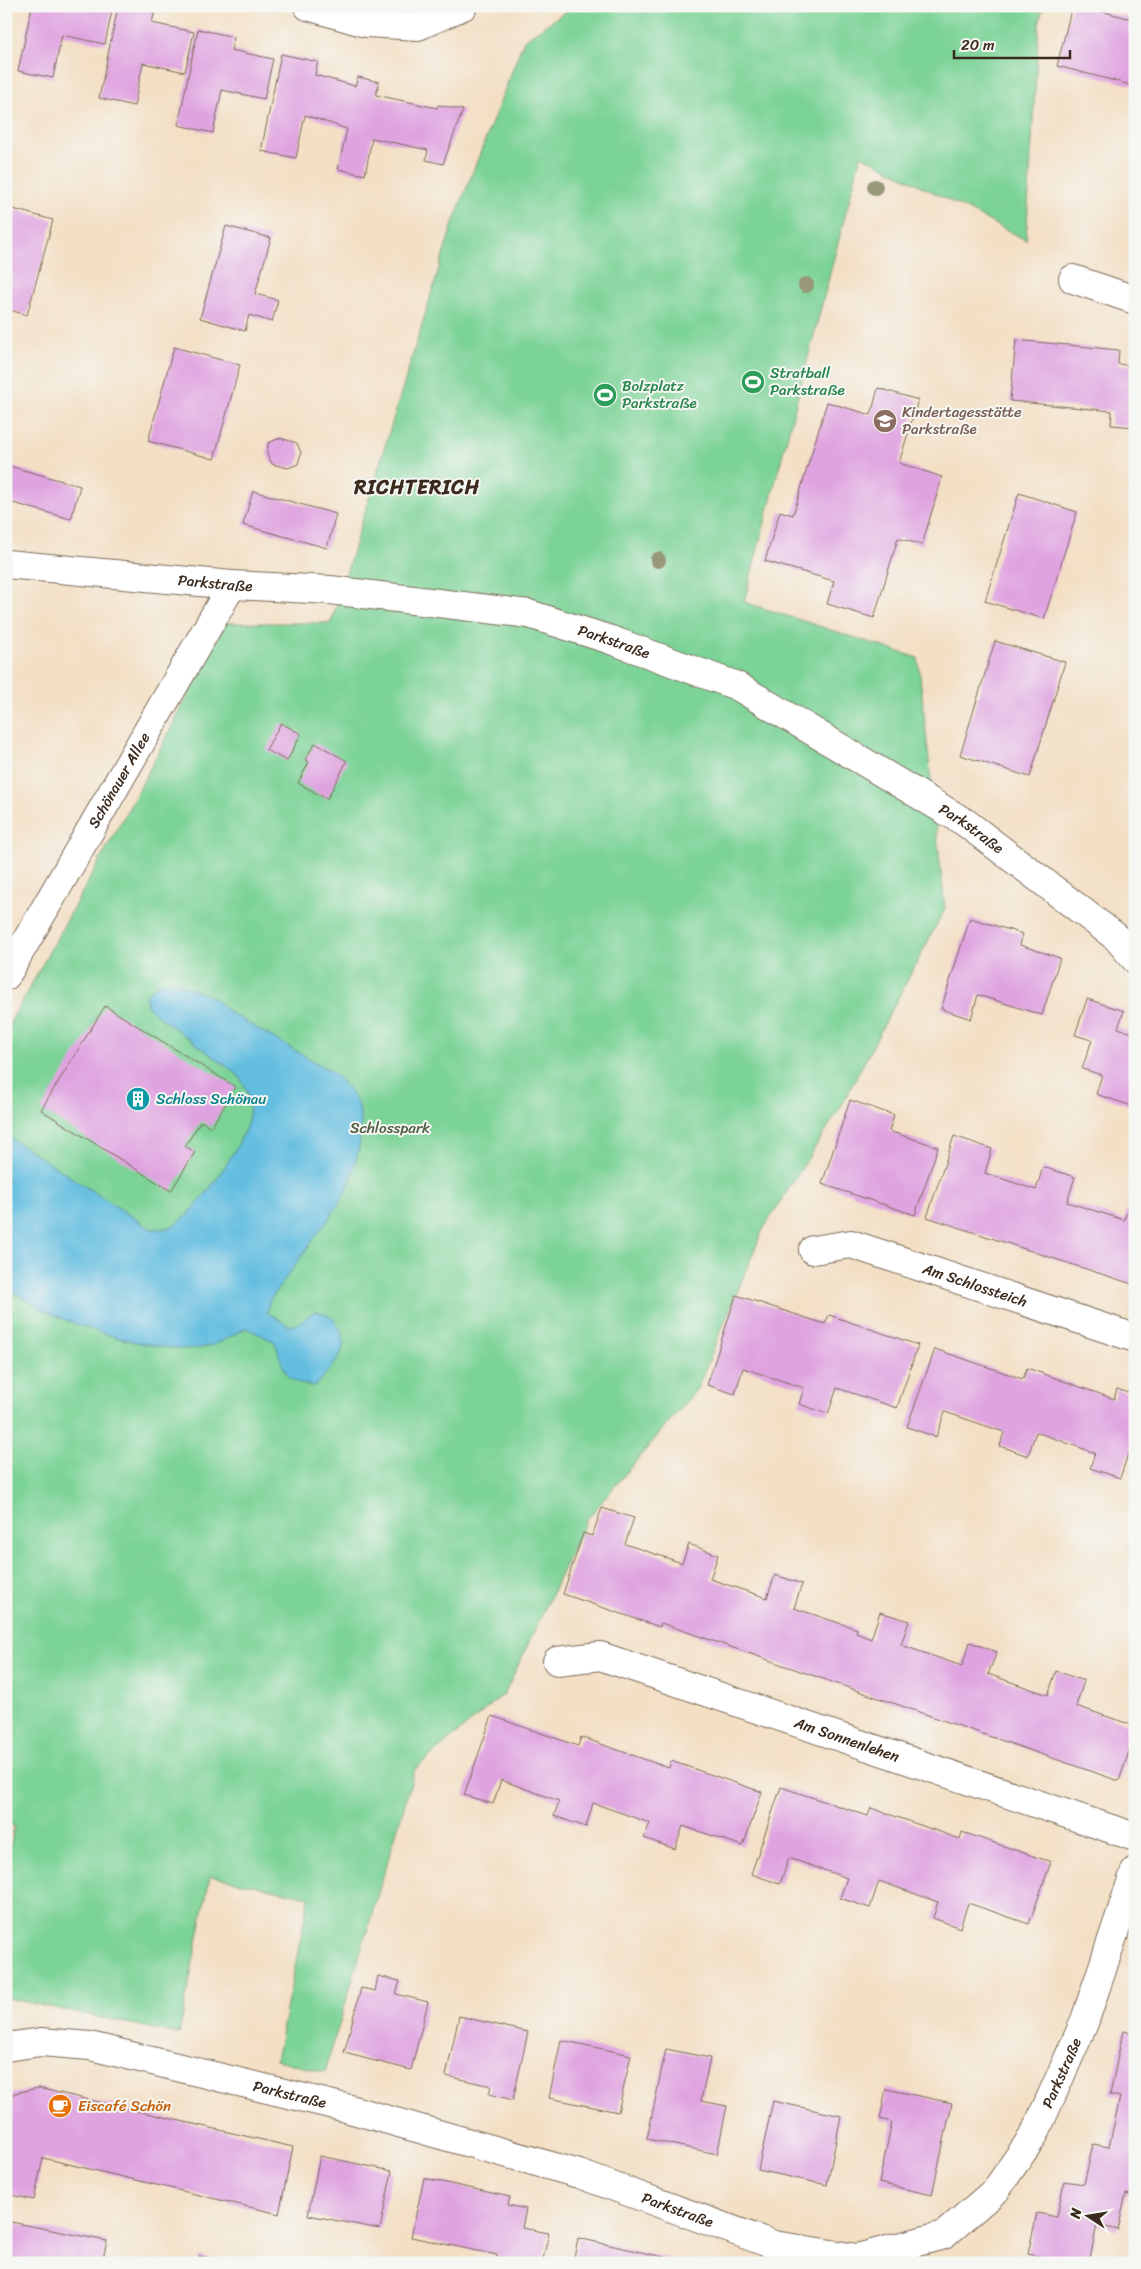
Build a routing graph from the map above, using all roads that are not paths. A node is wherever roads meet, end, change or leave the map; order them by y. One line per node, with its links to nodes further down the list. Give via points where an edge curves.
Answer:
1 (308, 6): 2 (street, via 366,23 418,26)
2 (463, 6)
3 (1073, 279): 4 (street)
4 (1135, 300)
5 (6, 564): 6 (street, Parkstraße)
6 (232, 585): 7 (street, Parkstraße, via 330,590 529,614 737,686 966,823 1116,937); 8 (street, Schönauer Allee)
7 (1135, 959)
8 (6, 976)
9 (813, 1250): 10 (street, Am Schlossteich, via 851,1244)
10 (1135, 1338)
11 (557, 1661): 12 (street, Am Sonnenlehen, via 600,1656)
12 (1135, 1837)
13 (1135, 1871): 14 (street, Parkstraße, via 1080,2032 1034,2135 996,2190 944,2236 857,2258 774,2245 579,2174 346,2108 90,2046 41,2042)
14 (6, 2047)

